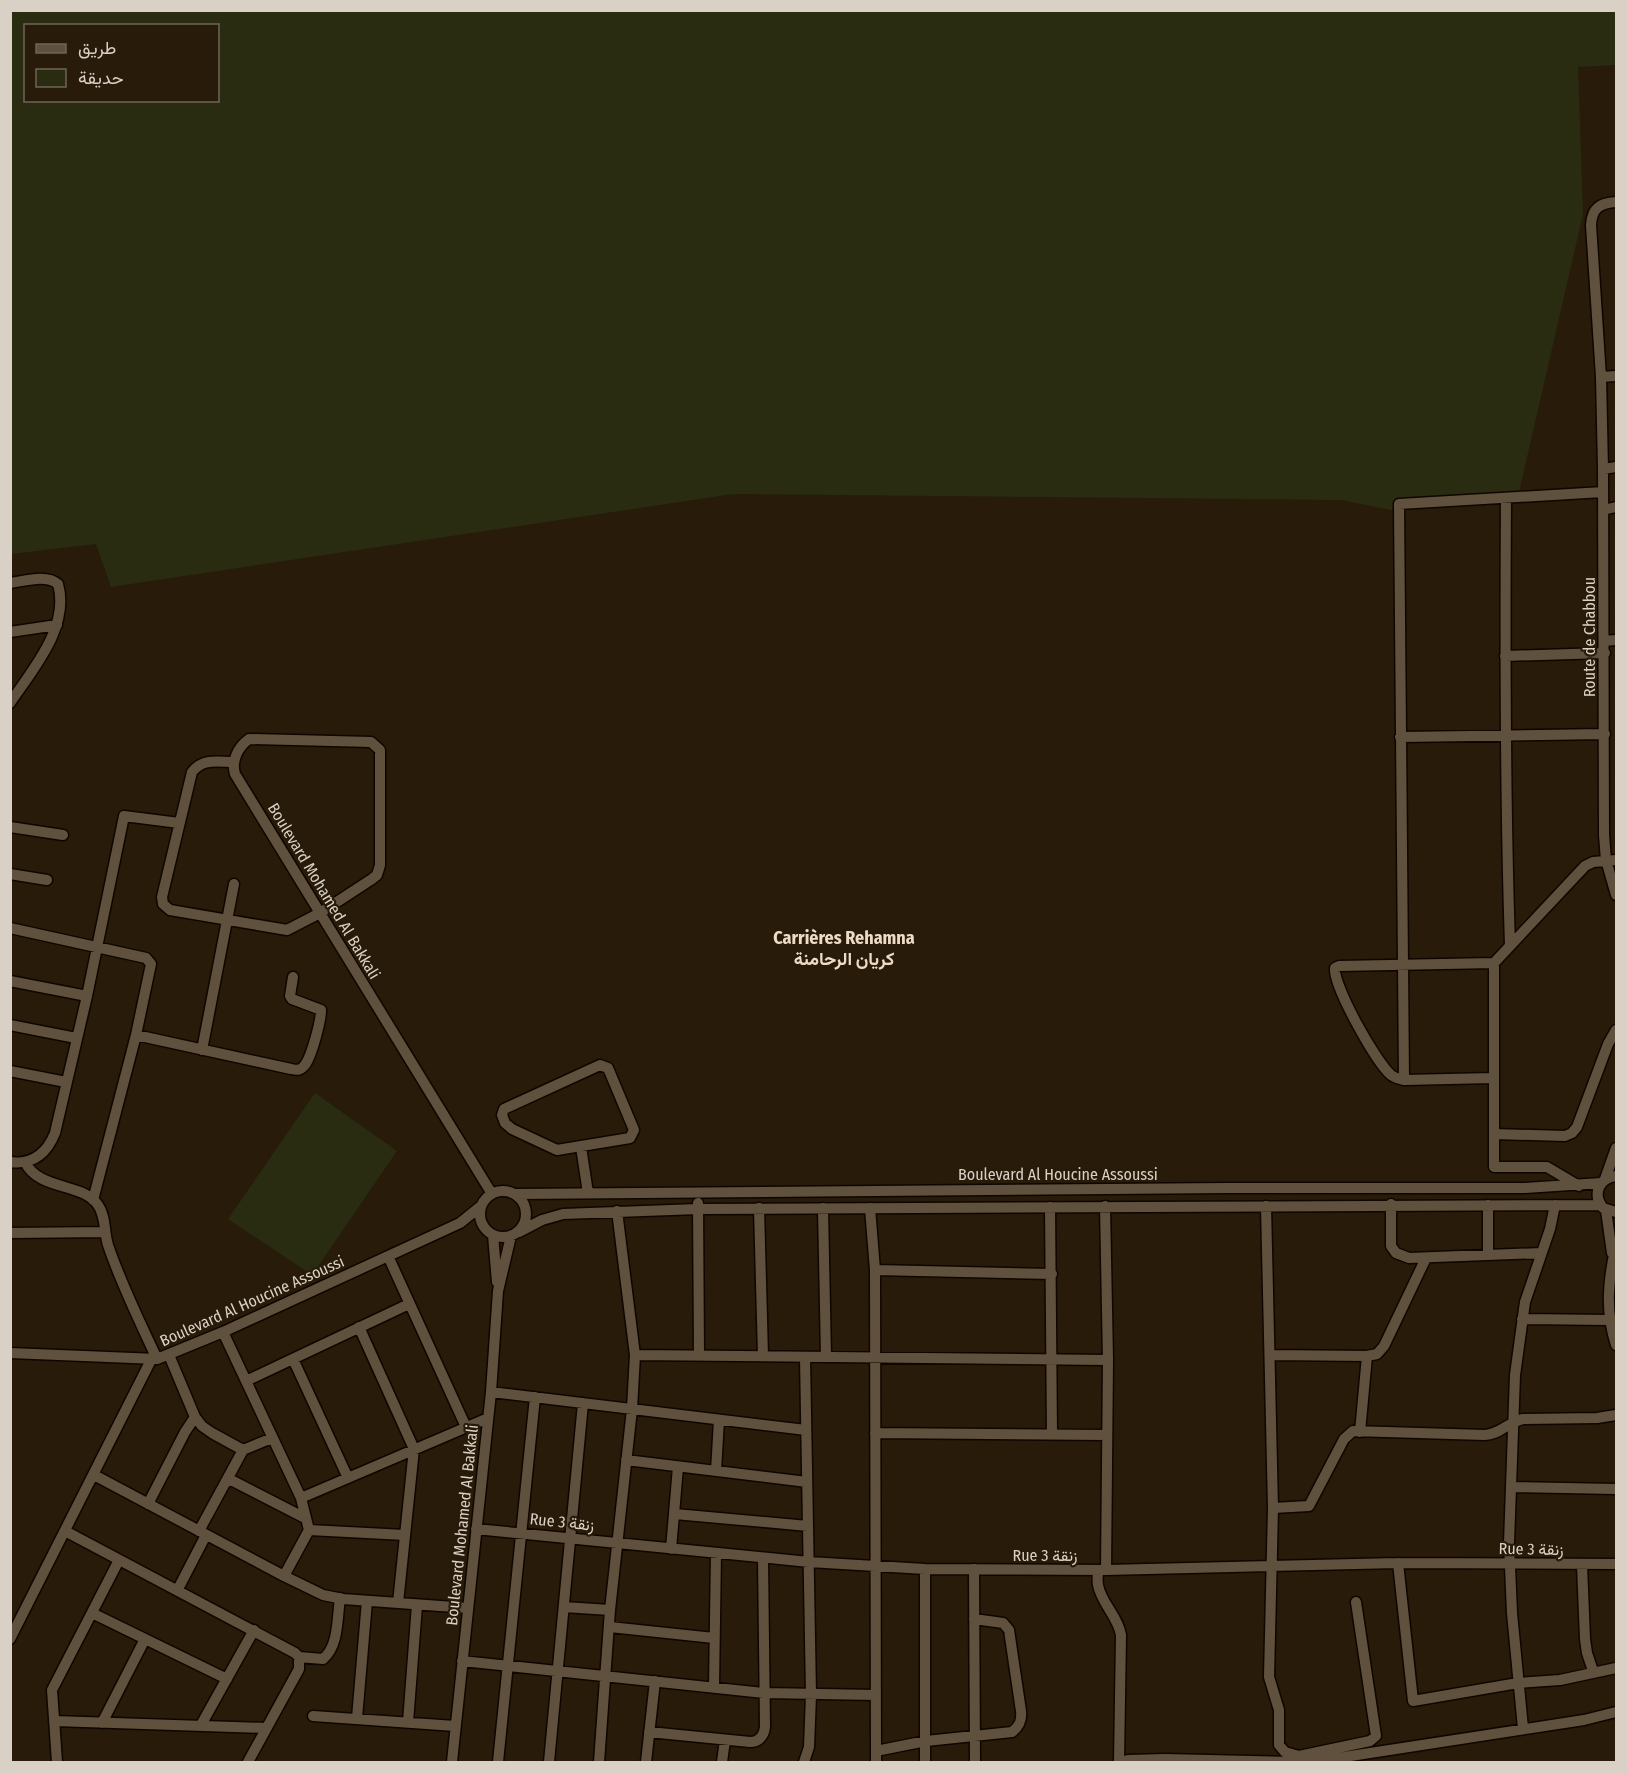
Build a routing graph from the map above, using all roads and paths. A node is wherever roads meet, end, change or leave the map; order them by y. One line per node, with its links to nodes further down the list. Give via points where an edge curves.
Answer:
1 (1617, 202): 3 (street, Route de Chabbou, via 1605,203 1595,210 1591,225)
2 (1617, 376): 3 (street)
3 (1601, 377): 5 (street, Route de Chabbou)
4 (1617, 467): 5 (street)
5 (1603, 469): 6 (street, Route de Chabbou)
6 (1603, 492): 7 (street); 9 (street, Route de Chabbou)
7 (1506, 499): 18 (street); 24 (street, via 1399,504)
8 (1617, 507): 9 (street)
9 (1603, 510): 10 (street, Route de Chabbou)
10 (1604, 559): 11 (street); 16 (street, Route de Chabbou)
11 (1617, 559)
12 (10, 583): 13 (street, via 50,579 58,584 61,602)
13 (57, 625): 14 (street); 21 (street)
14 (10, 632)
15 (1617, 640): 16 (street)
16 (1604, 641): 17 (street, Route de Chabbou)
17 (1605, 653): 18 (street); 20 (street, Route de Chabbou)
18 (1505, 656): 23 (street)
19 (1617, 687): 20 (street)
20 (1605, 688): 22 (street, Route de Chabbou)
21 (10, 703)
22 (1605, 734): 23 (street); 26 (street, Route de Chabbou)
23 (1506, 736): 24 (street); 38 (street)
24 (1401, 737): 41 (street)
25 (234, 762): 27 (street, via 208,761 196,767); 35 (street, Boulevard Mohamed Al Bakkali, via 235,774); 35 (street, via 249,740 370,742 380,750 379,870 372,879)
26 (1611, 766): 30 (street, Route de Chabbou)
27 (179, 823): 36 (street, via 163,904 170,910); 39 (street, via 124,816)
28 (10, 827): 29 (street)
29 (63, 835)
30 (1611, 860): 34 (street, Route de Chabbou); 38 (street, via 1589,862)
31 (10, 874): 32 (street)
32 (47, 880)
33 (234, 884): 36 (street)
34 (1617, 895)
35 (320, 913): 36 (street, via 287,930); 63 (street, Boulevard Mohamed Al Bakkali)
36 (226, 920): 49 (street)
37 (10, 928): 39 (street)
38 (1510, 945): 40 (street)
39 (96, 947): 44 (street); 47 (street, via 150,960)
40 (1494, 963): 41 (street); 51 (street)
41 (1402, 964): 52 (street); 52 (street, via 1339,966 1335,972 1377,1059 1390,1074)
42 (293, 977): 49 (street, via 292,999 321,1010 302,1069)
43 (10, 981): 44 (street)
44 (87, 996): 48 (street)
45 (10, 1025): 48 (street)
46 (1617, 1030): 54 (street, via 1572,1133)
47 (136, 1035): 49 (street); 65 (street)
48 (76, 1038): 53 (street)
49 (202, 1050)
50 (10, 1071): 53 (street)
51 (1493, 1078): 52 (street); 54 (street)
52 (1404, 1080)
53 (66, 1082): 58 (street, via 56,1133 42,1155)
54 (1494, 1134): 60 (street, via 1494,1167 1547,1167)
55 (581, 1147): 55 (street, via 633,1135 605,1065 502,1112 512,1129 552,1148); 62 (street)
56 (1617, 1148): 59 (street)
57 (10, 1162): 58 (street)
58 (26, 1162): 65 (street, via 37,1177)
59 (1608, 1180): 60 (street, Boulevard Al Houcine Assoussi); 77 (street, via 1597,1192)
60 (1579, 1186): 61 (street, Boulevard Al Houcine Assoussi)
61 (698, 1192): 62 (street, Boulevard Al Houcine Assoussi); 76 (street)
62 (588, 1193): 64 (street, Boulevard Al Houcine Assoussi)
63 (492, 1194): 64 (street); 68 (street)
64 (515, 1194): 83 (street, via 524,1202 527,1214)
65 (93, 1200): 81 (street, via 101,1211)
66 (1391, 1204): 70 (street, Boulevard Al Houcine Assoussi); 71 (street, Boulevard Al Houcine Assoussi); 89 (street, via 1392,1249 1401,1256)
67 (1555, 1205): 71 (street, Boulevard Al Houcine Assoussi); 77 (street, Boulevard Al Houcine Assoussi); 86 (street)
68 (482, 1206): 79 (street, Boulevard Al Houcine Assoussi); 80 (street, via 480,1217)
69 (1105, 1206): 70 (street, Boulevard Al Houcine Assoussi); 72 (street, Boulevard Al Houcine Assoussi); 114 (street)
70 (1266, 1206): 105 (street)
71 (1488, 1206): 87 (street)
72 (1050, 1207): 75 (street, Boulevard Al Houcine Assoussi); 92 (street)
73 (759, 1208): 74 (street, Boulevard Al Houcine Assoussi); 76 (street, Boulevard Al Houcine Assoussi); 106 (street)
74 (824, 1208): 75 (street, Boulevard Al Houcine Assoussi); 109 (street)
75 (870, 1208): 91 (street)
76 (698, 1209): 78 (street, Boulevard Al Houcine Assoussi); 104 (street)
77 (1608, 1209): 90 (street)
78 (617, 1211): 83 (street, Boulevard Al Houcine Assoussi, via 563,1214); 103 (street)
79 (460, 1223): 80 (street); 88 (street, Boulevard Al Houcine Assoussi)
80 (484, 1227): 84 (street)
81 (105, 1232): 82 (street); 113 (street)
82 (10, 1233)
83 (515, 1234): 84 (street); 94 (street, Boulevard Mohamed Al Bakkali)
84 (493, 1235): 94 (street, Boulevard Mohamed Al Bakkali)
85 (1617, 1246): 90 (street)
86 (1541, 1253): 87 (street); 96 (street)
87 (1488, 1254): 89 (street)
88 (388, 1256): 95 (street); 99 (street, Boulevard Al Houcine Assoussi)
89 (1426, 1258): 107 (street, via 1382,1350)
90 (1613, 1259): 93 (street)
91 (875, 1270): 92 (street); 110 (street)
92 (1052, 1274): 112 (street)
93 (1614, 1275): 97 (street)
94 (498, 1291): 116 (street, Boulevard Mohamed Al Bakkali)
95 (409, 1304): 98 (street); 125 (street)
96 (1522, 1319): 97 (street); 124 (street)
97 (1609, 1320): 100 (street)
98 (359, 1328): 111 (street); 132 (street)
99 (223, 1332): 102 (street, Boulevard Al Houcine Assoussi); 115 (street)
100 (1617, 1345)
101 (10, 1353): 113 (street, Boulevard Al Houcine Assoussi)
102 (169, 1355): 113 (street, Boulevard Al Houcine Assoussi); 121 (street)
103 (635, 1355): 104 (street); 119 (street)
104 (699, 1355): 106 (street)
105 (1270, 1355): 107 (street); 145 (street)
106 (763, 1356): 108 (street)
107 (1367, 1356): 127 (street)
108 (805, 1357): 109 (street); 126 (street)
109 (826, 1357): 110 (street)
110 (875, 1357): 112 (street); 128 (street)
111 (293, 1359): 115 (street); 138 (street)
112 (1052, 1359): 114 (street); 129 (street)
113 (154, 1360): 137 (street)
114 (1108, 1360): 130 (street)
115 (246, 1381): 131 (street)
116 (491, 1392): 117 (street); 122 (street, Boulevard Mohamed Al Bakkali)
117 (535, 1397): 118 (street); 153 (street)
118 (583, 1403): 119 (street); 155 (street)
119 (632, 1409): 123 (street); 134 (street)
120 (1617, 1415): 124 (street)
121 (195, 1417): 133 (street, via 207,1430); 144 (street)
122 (488, 1418): 125 (street); 149 (street, Boulevard Mohamed Al Bakkali)
123 (719, 1420): 126 (street); 136 (street)
124 (1512, 1422): 127 (street, via 1485,1435); 141 (street)
125 (466, 1427): 132 (street)
126 (806, 1430): 140 (street)
127 (1360, 1432): 145 (street, via 1346,1436 1309,1506)
128 (875, 1433): 129 (street); 167 (street)
129 (1052, 1435): 130 (street)
130 (1107, 1435): 170 (street)
131 (272, 1438): 133 (street); 143 (street)
132 (414, 1449): 138 (street); 154 (street)
133 (243, 1450): 139 (street)
134 (626, 1460): 135 (street); 156 (street)
135 (678, 1467): 136 (street); 146 (street)
136 (716, 1471): 140 (street)
137 (94, 1475): 144 (street); 151 (street)
138 (348, 1478): 143 (street)
139 (229, 1479): 147 (street); 152 (street)
140 (807, 1482): 148 (street)
141 (1511, 1487): 142 (street); 163 (street)
142 (1617, 1489)
143 (301, 1498): 147 (street)
144 (148, 1504): 152 (street)
145 (1273, 1508): 166 (street)
146 (675, 1514): 148 (street); 157 (street)
147 (305, 1518): 150 (street)
148 (808, 1526): 161 (street)
149 (476, 1529): 153 (street, Rue 3 زنقة); 179 (street, Boulevard Mohamed Al Bakkali)
150 (309, 1530): 154 (street); 171 (street)
151 (65, 1532): 160 (street); 186 (street)
152 (203, 1533): 171 (street); 172 (street)
153 (521, 1533): 155 (street, Rue 3 زنقة); 190 (street)
154 (405, 1534): 176 (street)
155 (570, 1538): 156 (street, Rue 3 زنقة); 178 (street)
156 (618, 1543): 157 (street, Rue 3 زنقة); 180 (street)
157 (671, 1549): 158 (street, Rue 3 زنقة)
158 (716, 1553): 159 (street, Rue 3 زنقة); 185 (street)
159 (763, 1558): 161 (street, Rue 3 زنقة); 199 (street)
160 (119, 1560): 172 (street); 181 (street)
161 (809, 1562): 167 (street, Rue 3 زنقة); 200 (street)
162 (1398, 1563): 163 (street, Rue 3 زنقة); 166 (street, Rue 3 زنقة); 197 (street, via 1413,1701)
163 (1510, 1564): 164 (street, Rue 3 زنقة); 197 (street)
164 (1582, 1564): 165 (street, Rue 3 زنقة); 193 (street, via 1585,1639)
165 (1617, 1564)
166 (1271, 1565): 170 (street, Rue 3 زنقة); 175 (street, via 1269,1677 1279,1710 1279,1745 1285,1752 1299,1756 1370,1741 1376,1736)
167 (875, 1566): 168 (street, Rue 3 زنقة); 201 (street)
168 (925, 1569): 169 (street, Rue 3 زنقة); 215 (street)
169 (974, 1569): 170 (street, Rue 3 زنقة); 182 (street)
170 (1102, 1570): 229 (street, via 1098,1585 1121,1635)
171 (284, 1576): 173 (street, via 323,1595)
172 (178, 1589): 184 (street)
173 (340, 1598): 174 (street); 188 (street, via 330,1654 323,1659)
174 (367, 1601): 176 (street); 204 (street)
175 (1356, 1602)
176 (398, 1603): 177 (street)
177 (417, 1605): 179 (street); 206 (street)
178 (564, 1607): 180 (street); 192 (street)
179 (468, 1608): 189 (street, Boulevard Mohamed Al Bakkali)
180 (610, 1610): 183 (street)
181 (92, 1613): 187 (street); 205 (street, via 52,1690)
182 (974, 1619): 213 (street); 213 (street, via 1007,1626 1021,1718 1012,1732)
183 (610, 1627): 185 (street); 194 (street)
184 (254, 1630): 188 (street); 195 (street)
185 (714, 1638): 198 (street)
186 (10, 1639)
187 (146, 1639): 195 (street); 207 (street)
188 (299, 1657): 210 (street, via 299,1669)
189 (462, 1661): 190 (street); 209 (street, Boulevard Mohamed Al Bakkali)
190 (508, 1666): 192 (street); 220 (street)
191 (1617, 1668): 193 (street)
192 (558, 1671): 194 (street); 221 (street)
193 (1593, 1671): 197 (street, via 1560,1680)
194 (606, 1674): 196 (street); 222 (street)
195 (227, 1679): 208 (street)
196 (655, 1681): 198 (street); 212 (street)
197 (1518, 1683): 211 (street)
198 (714, 1687): 199 (street)
199 (764, 1693): 200 (street); 214 (street, via 762,1737 754,1742)
200 (811, 1695): 201 (street); 225 (street, via 809,1747)
201 (876, 1695): 216 (street)
202 (1617, 1712): 211 (street)
203 (313, 1716): 204 (street)
204 (357, 1718): 206 (street)
205 (54, 1721): 207 (street); 217 (street)
206 (408, 1722): 209 (street)
207 (102, 1723): 208 (street)
208 (201, 1725): 210 (street)
209 (455, 1726): 219 (street, Boulevard Mohamed Al Bakkali)
210 (266, 1728): 218 (street)
211 (1523, 1728): 229 (street, via 1293,1762)
212 (649, 1732): 214 (street); 223 (street)
213 (975, 1737): 215 (street); 228 (street)
214 (725, 1740): 224 (street)
215 (926, 1741): 216 (street); 227 (street)
216 (876, 1751): 226 (street)
217 (57, 1762)
218 (248, 1762)
219 (452, 1762)
220 (498, 1762)
221 (549, 1762)
222 (599, 1762)
223 (646, 1762)
224 (722, 1762)
225 (804, 1762)
226 (876, 1762)
227 (925, 1762)
228 (975, 1762)
229 (1120, 1762)

